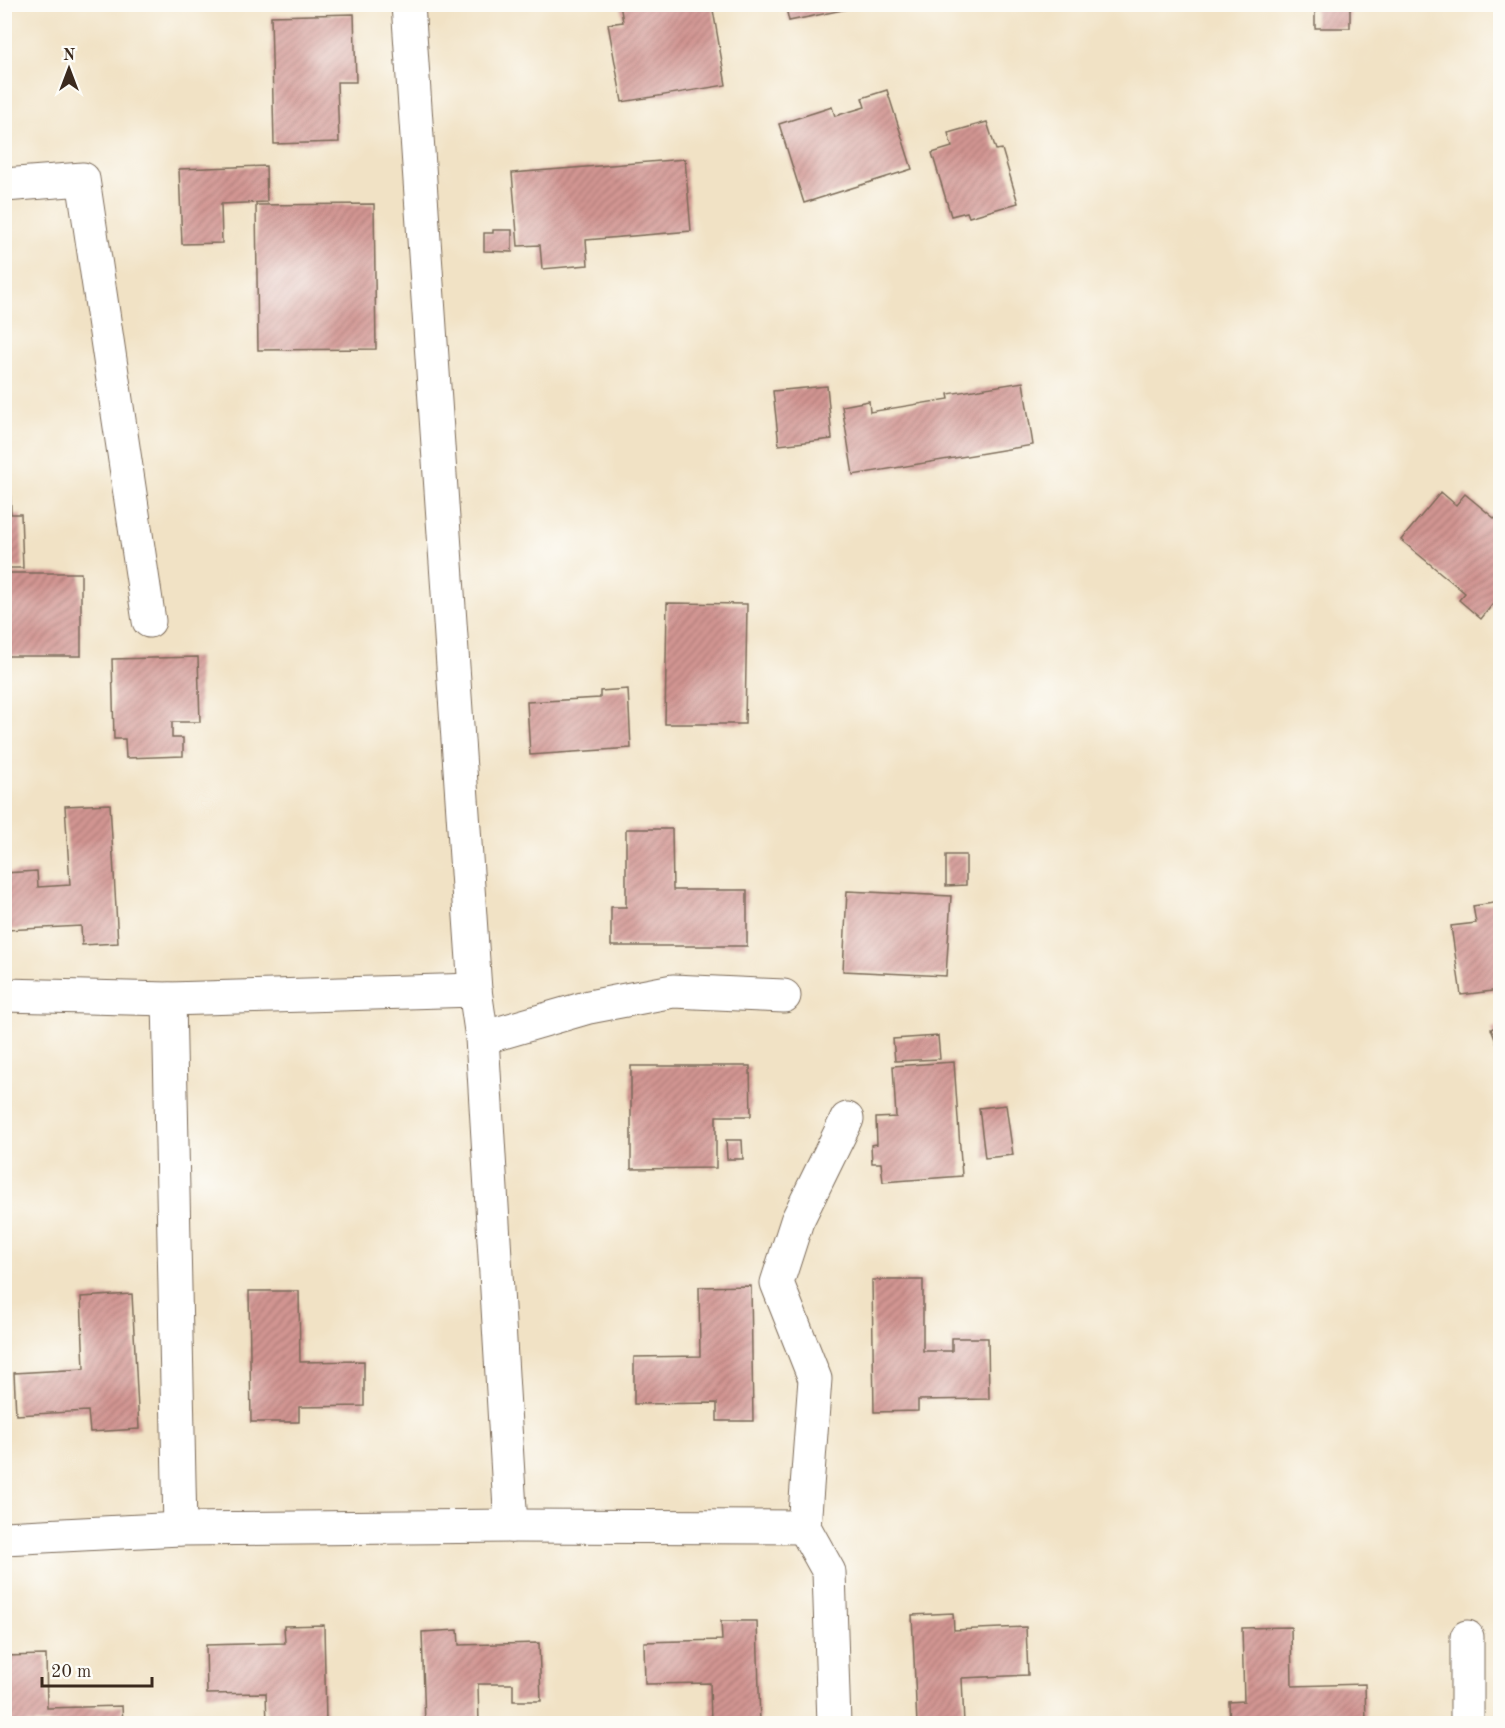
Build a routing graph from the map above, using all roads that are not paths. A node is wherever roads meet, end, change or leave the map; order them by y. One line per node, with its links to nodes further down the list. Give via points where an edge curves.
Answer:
1 (408, 4): 4 (street)
2 (4, 185): 3 (street, via 83,179)
3 (148, 621)
4 (475, 990): 7 (street); 8 (street)
5 (4, 995): 7 (street)
6 (784, 996): 8 (street, via 673,991 589,1008)
7 (169, 999): 12 (street)
8 (482, 1038): 10 (street)
9 (847, 1119): 11 (street, via 797,1221 777,1284 815,1379)
10 (511, 1526): 11 (street); 12 (street)
11 (804, 1527): 15 (street, via 829,1572)
12 (180, 1528): 13 (street)
13 (4, 1538)
14 (1467, 1636): 16 (street)
15 (834, 1724)
16 (1467, 1724)

